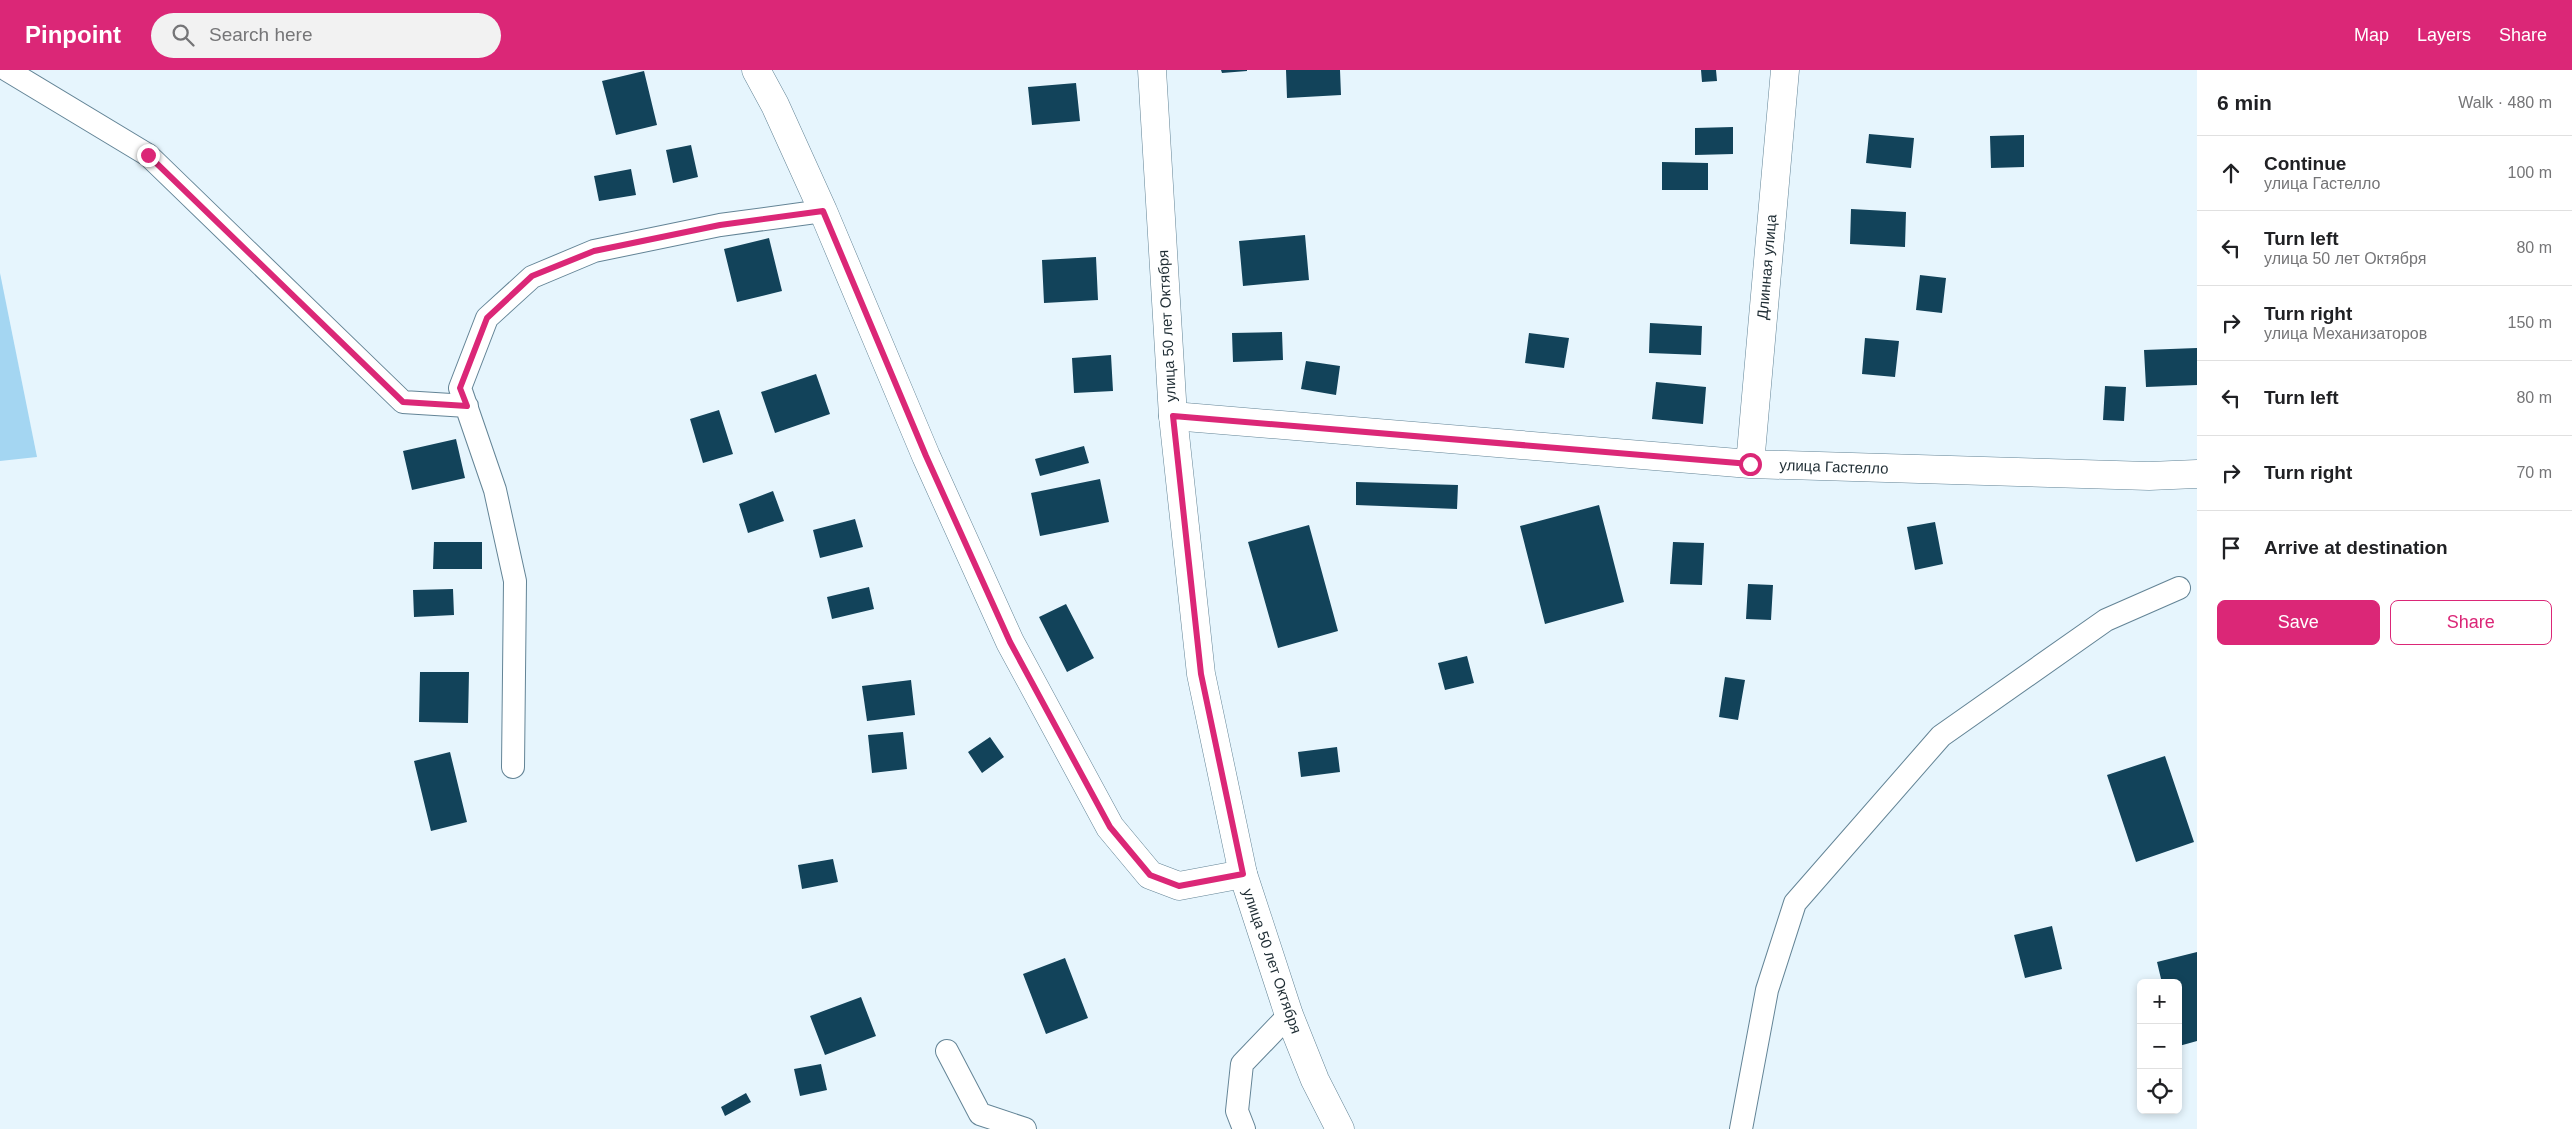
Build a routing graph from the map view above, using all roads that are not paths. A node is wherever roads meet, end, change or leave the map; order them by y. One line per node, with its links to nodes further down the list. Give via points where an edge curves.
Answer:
1 (7, 70): 6 (lane, via 148,155 403,402)
2 (756, 70): 5 (street)
3 (1152, 70): 7 (street, улица 50 лет Октября)
4 (1785, 70): 8 (street, Длинная улица)
5 (823, 211): 6 (lane, via 720,225 594,251 532,276 487,318 460,388); 12 (street, via 926,456 1010,642 1110,827 1150,875 1179,886)
6 (467, 406): 11 (lane, via 495,490 515,581)
7 (1173, 416): 8 (street, улица Гастелло); 12 (street, улица 50 лет Октября, via 1201,674)
8 (1750, 464): 9 (street, улица Гастелло, via 2149,476)
9 (2197, 474)
10 (2179, 588): 18 (lane, via 2106,620 1941,736 1795,903 1767,990)
11 (513, 767)
12 (1243, 874): 13 (street, улица 50 лет Октября)
13 (1289, 1015): 16 (lane, via 1242,1064 1238,1111); 17 (street, улица 50 лет Октября, via 1315,1080)
14 (947, 1051): 15 (lane, via 980,1114)
15 (1025, 1129)
16 (1244, 1129)
17 (1340, 1129)
18 (1741, 1129)

